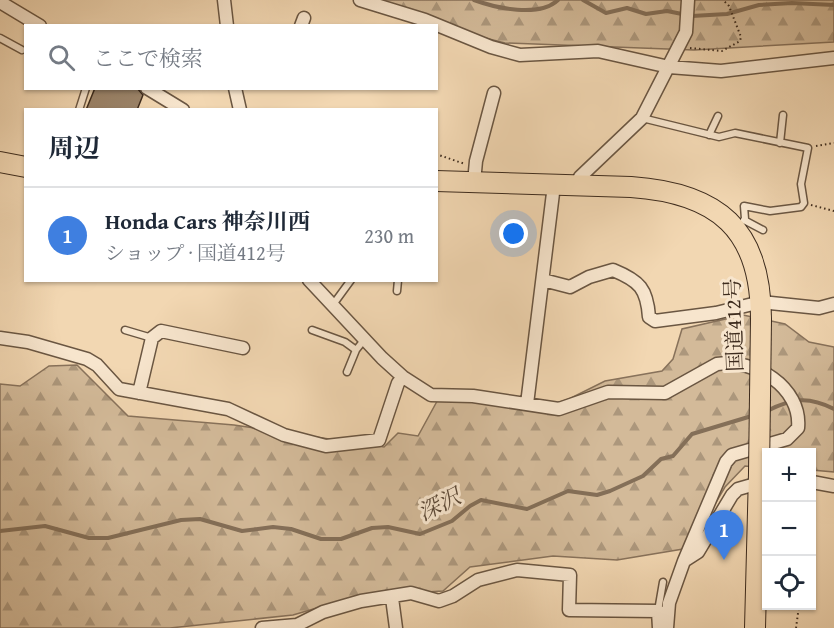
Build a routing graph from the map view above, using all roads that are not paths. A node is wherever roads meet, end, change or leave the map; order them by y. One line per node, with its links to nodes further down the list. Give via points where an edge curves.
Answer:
1 (224, 0): 6 (street)
2 (360, 0): 7 (street)
3 (688, 0): 12 (street, via 689,18)
4 (0, 2): 5 (street)
5 (37, 24)
6 (227, 24)
7 (435, 24)
8 (438, 25): 12 (street, via 520,55 598,51)
9 (0, 38): 10 (lane)
10 (22, 50)
11 (834, 58): 12 (street, via 721,71)
12 (669, 67): 22 (street)
13 (85, 90): 17 (lane)
14 (150, 90): 18 (street)
15 (235, 90): 19 (street)
16 (494, 93): 27 (street)
17 (80, 108)
18 (180, 108)
19 (240, 108)
20 (783, 115): 24 (lane)
21 (718, 116): 23 (lane)
22 (642, 118): 23 (lane); 30 (street, via 580,177)
23 (709, 135): 24 (lane, via 735,133)
24 (780, 143): 31 (lane, via 808,148 801,184 804,203 801,207 770,212 744,206)
25 (0, 162): 26 (highway)
26 (24, 167)
27 (475, 176): 28 (highway, 国道412号); 29 (highway, 国道412号)
28 (438, 181)
29 (554, 184): 30 (highway, 国道412号); 33 (street)
30 (578, 185): 31 (highway, 国道412号, via 656,188 681,193)
31 (739, 222): 32 (lane); 40 (highway, 国道412号, via 756,266)
32 (763, 230)
33 (543, 280): 40 (street, via 570,287 614,270 640,287 648,297 649,317 655,321); 51 (street)
34 (311, 282): 39 (street)
35 (350, 282): 39 (lane)
36 (398, 282): 37 (lane)
37 (397, 291)
38 (834, 304): 40 (street)
39 (332, 306): 45 (street)
40 (761, 310): 52 (highway, 国道412号, bridge)
41 (125, 330): 44 (lane)
42 (312, 330): 47 (lane, via 345,342)
43 (0, 338): 50 (street, via 87,358 118,389)
44 (152, 338): 46 (street, via 161,331 210,347); 50 (street)
45 (364, 340): 47 (lane); 49 (street)
46 (243, 348)
47 (356, 351): 48 (lane)
48 (347, 372)
49 (403, 377): 50 (street, via 379,440 326,446 284,435 228,409); 51 (street, via 431,395)
50 (139, 393)
51 (527, 404): 55 (street, via 559,409 608,392 665,393 727,362 776,380 793,404 798,428 793,435 732,455)
52 (762, 477): 55 (street, via 732,495 698,552); 64 (highway, 国道412号)
53 (816, 483): 54 (street)
54 (834, 486)
55 (684, 561): 63 (street, via 669,603)
56 (663, 582): 58 (lane)
57 (392, 598): 58 (street, via 411,593 439,601 478,580 517,570 570,575 569,610); 59 (street, via 362,601 323,612); 61 (street)
58 (658, 611): 62 (street)
59 (296, 627): 60 (street)
60 (262, 628)
61 (396, 628)
62 (659, 628)
63 (667, 628)
64 (755, 628)

